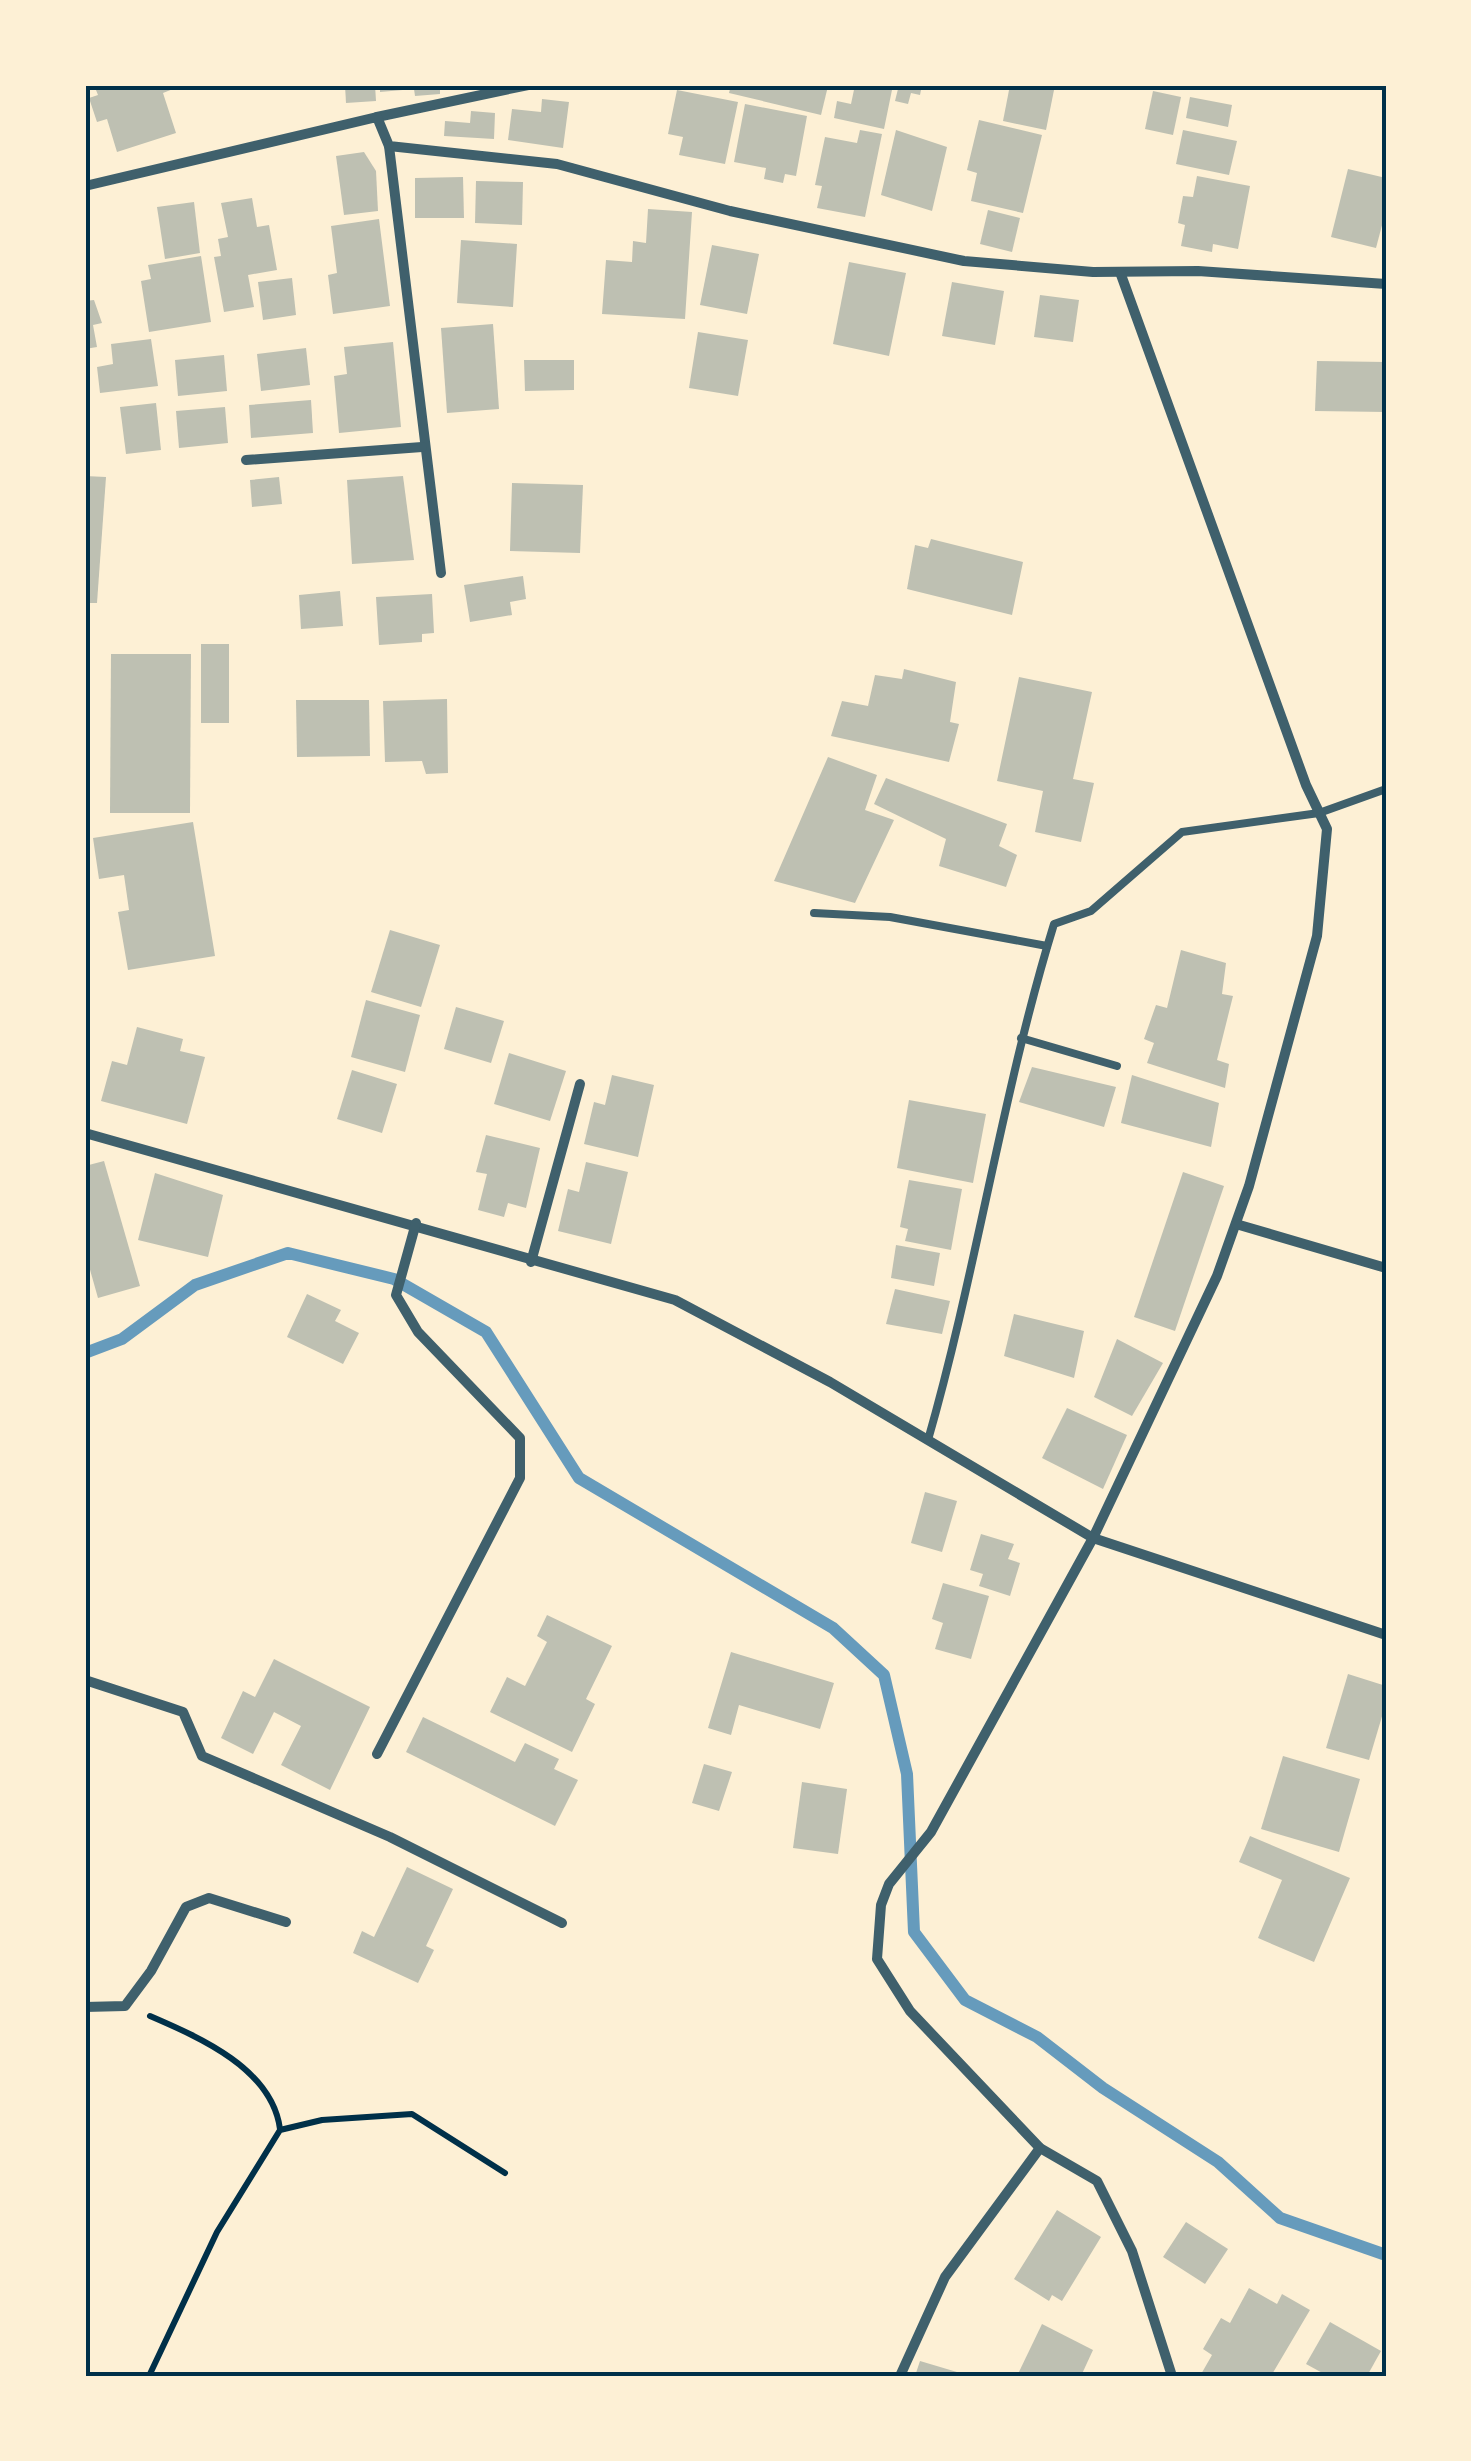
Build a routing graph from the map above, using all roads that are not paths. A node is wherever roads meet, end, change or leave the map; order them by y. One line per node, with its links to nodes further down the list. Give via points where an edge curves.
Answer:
1 (528, 85): 2 (street)
2 (377, 117): 3 (street); 4 (street)
3 (389, 146): 5 (street, via 557,164 730,211 964,261); 7 (street)
4 (85, 186)
5 (1120, 272): 6 (street); 11 (street)
6 (1386, 284)
7 (422, 447): 8 (street); 9 (street)
8 (246, 460)
9 (440, 573)
10 (1386, 789): 11 (lane)
11 (1319, 813): 13 (lane, via 1182,832 1090,911 1054,924); 19 (street, via 1327,829 1317,936)
12 (814, 913): 13 (lane, via 890,917)
13 (1047, 946): 14 (lane)
14 (1021, 1038): 15 (lane); 22 (lane)
15 (1116, 1066)
16 (580, 1084): 20 (street)
17 (85, 1133): 18 (street)
18 (416, 1223): 20 (street); 26 (street, via 396,1295 418,1332 520,1438 520,1478)
19 (1236, 1224): 21 (street); 23 (street)
20 (531, 1262): 22 (street, via 676,1300)
21 (1386, 1268)
22 (928, 1440): 23 (street)
23 (1093, 1538): 24 (street); 30 (street, via 931,1832 889,1884 877,1960 910,2011)
24 (1386, 1635)
25 (85, 1680): 28 (street, via 183,1712 202,1756 390,1837)
26 (377, 1754)
27 (286, 1922): 29 (street, via 208,1898 186,1907 125,2006)
28 (562, 1923)
29 (85, 2007)
30 (1040, 2148): 31 (street, via 945,2278); 32 (street, via 1097,2181 1132,2251)
31 (900, 2376)
32 (1172, 2376)

